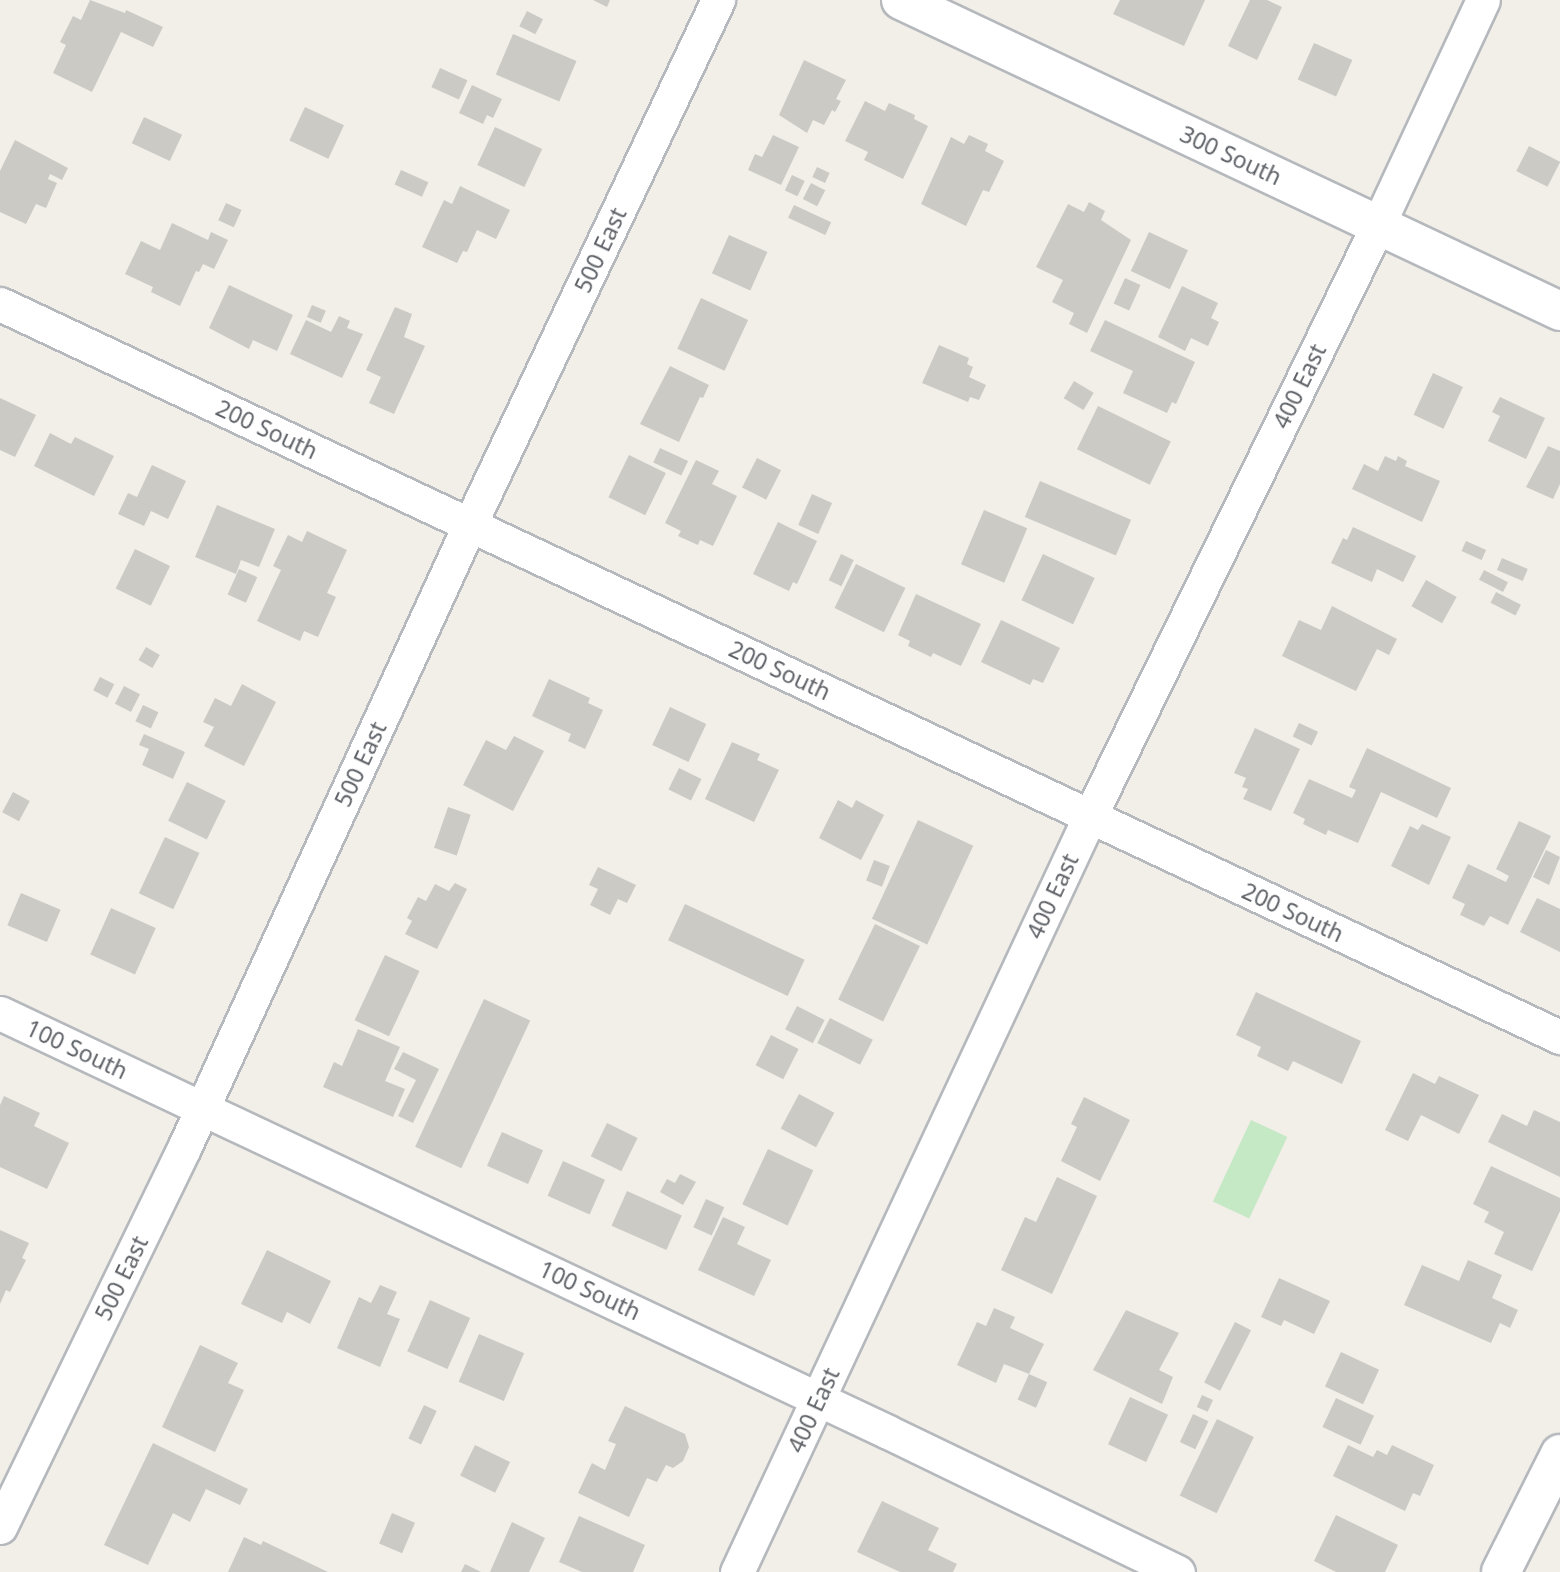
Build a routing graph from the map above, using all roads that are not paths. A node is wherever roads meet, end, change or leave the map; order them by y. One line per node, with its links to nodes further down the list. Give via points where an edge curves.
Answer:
1 (718, 0): 7 (street, 500 East)
2 (901, 0): 4 (main road, 300 South)
3 (1483, 0): 4 (street, 400 East)
4 (1378, 225): 6 (main road, 300 South); 8 (street, 400 East)
5 (0, 304): 7 (street, 200 South)
6 (1560, 311)
7 (470, 524): 8 (street, 200 South); 11 (street, 500 East)
8 (1090, 816): 10 (street, 200 South); 12 (street, 400 East)
9 (0, 1013): 11 (street, 100 South)
10 (1560, 1037)
11 (203, 1107): 12 (street, 100 South); 14 (street, 500 East)
12 (819, 1399): 15 (street, 400 East); 16 (street, 100 South)
13 (1560, 1454): 17 (main road)
14 (0, 1527)
15 (737, 1572)
16 (1178, 1572)
17 (1501, 1572)

